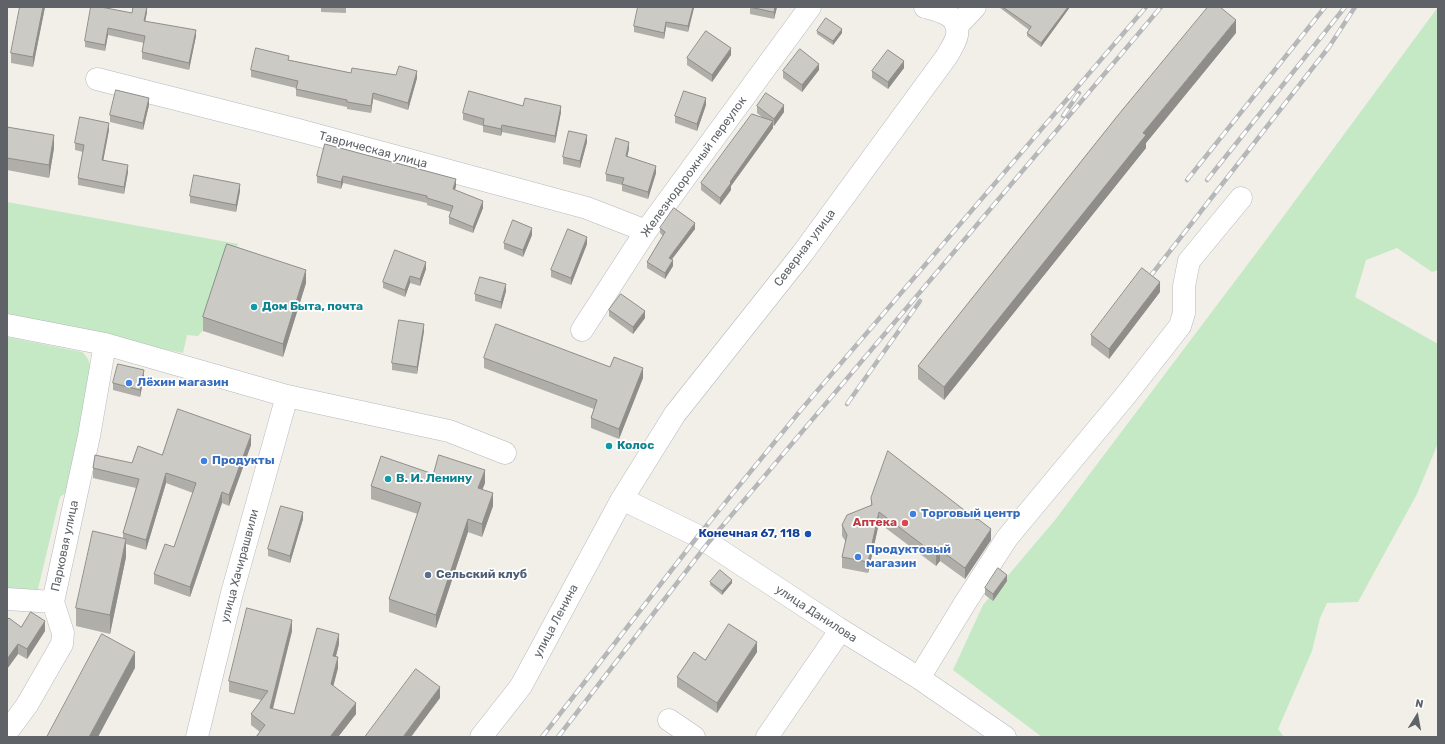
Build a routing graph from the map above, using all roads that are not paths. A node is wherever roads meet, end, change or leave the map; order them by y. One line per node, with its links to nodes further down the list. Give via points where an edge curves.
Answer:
1 (810, 7): 7 (street, Железнодорожный переулок)
2 (925, 7): 4 (street, via 943,11 952,17)
3 (975, 7): 4 (street)
4 (957, 26): 13 (street, Северная улица, via 957,37 947,56 802,254 675,414)
5 (97, 79): 7 (street, Таврическая улица, via 580,206)
6 (1241, 198): 17 (street, via 1189,261 1184,286 1184,313 1180,326 1007,538)
7 (646, 231): 9 (street, Железнодорожный переулок)
8 (7, 325): 10 (street)
9 (582, 330)
10 (105, 344): 11 (street); 15 (street, Парковая улица, via 89,436)
11 (287, 396): 12 (street, via 449,431); 20 (street, улица Хачирашвили, via 232,593)
12 (505, 453)
13 (622, 499): 16 (street, улица Данилова, via 698,536); 21 (street, улица Ленина, via 521,686)
14 (7, 599): 15 (street)
15 (53, 602): 19 (street, Парковая улица, via 63,633 62,644 27,705)
16 (838, 628): 17 (street, улица Данилова); 23 (street, via 835,638)
17 (919, 678): 24 (street, улица Данилова)
18 (668, 720): 22 (street)
19 (7, 732)
20 (197, 737)
21 (481, 737)
22 (694, 737)
23 (767, 737)
24 (1005, 737)

